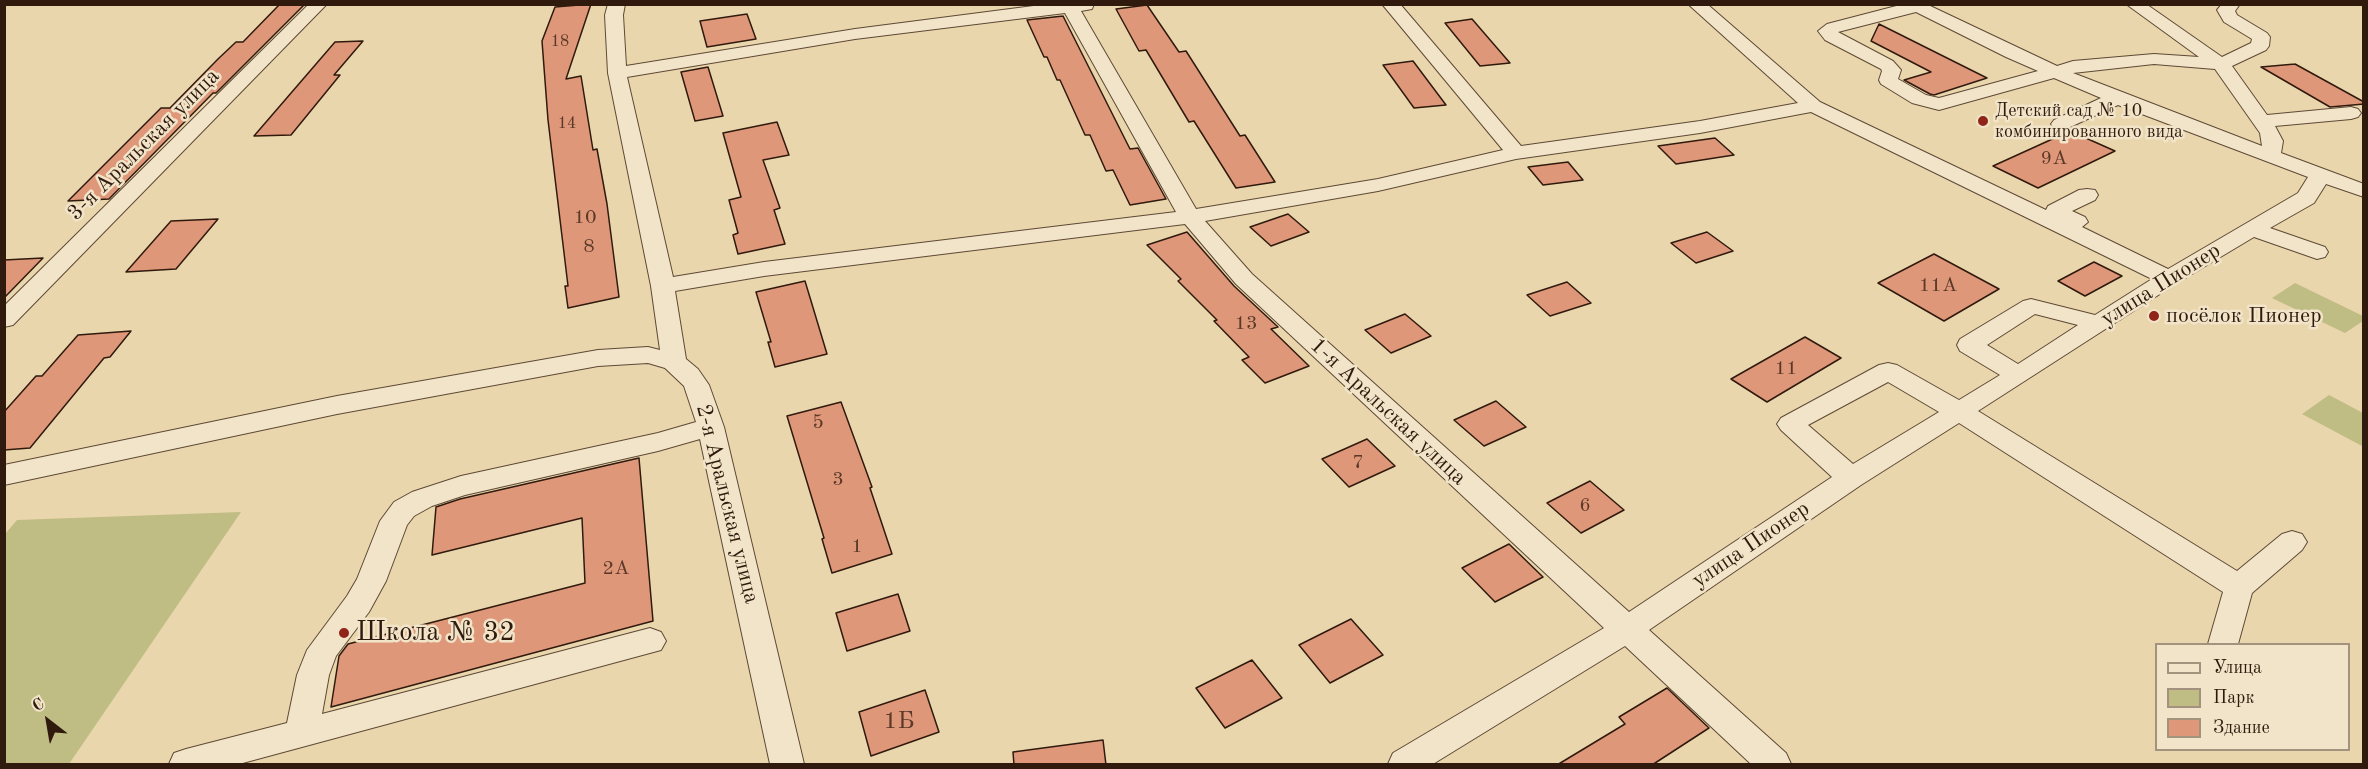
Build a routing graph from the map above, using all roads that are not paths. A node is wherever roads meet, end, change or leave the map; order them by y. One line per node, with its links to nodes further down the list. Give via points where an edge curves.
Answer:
1 (319, 4): 27 (street, 3-я Аральская улица)
2 (617, 4): 11 (street)
3 (1390, 4): 17 (street)
4 (1696, 4): 13 (street)
5 (2134, 4): 9 (street)
6 (2232, 4): 9 (street, via 2226,10 2230,18 2261,37 2260,46)
7 (1076, 5): 11 (street, via 855,34); 22 (street, 1-я Аральская улица)
8 (1914, 6): 10 (street); 10 (street, via 1827,31 1887,65 1892,70 1888,80 1931,103 1949,103)
9 (2221, 64): 10 (street, via 2154,59); 15 (street)
10 (2052, 71): 12 (street)
11 (617, 73): 26 (street)
12 (2117, 98): 16 (street); 18 (street)
13 (1813, 106): 17 (street, via 1700,127); 25 (street)
14 (2351, 113): 15 (street)
15 (2263, 121): 18 (street, via 2273,141)
16 (2061, 124)
17 (1516, 153): 22 (street, via 1378,185)
18 (2270, 157): 19 (street)
19 (2319, 176): 20 (street); 23 (street, улица Пионер, via 2306,198)
20 (2364, 190)
21 (2087, 195): 25 (street, via 2055,211)
22 (1190, 217): 26 (street, via 764,269); 37 (street, 1-я Аральская улица, via 1244,279)
23 (2252, 229): 24 (street); 25 (street, улица Пионер)
24 (2317, 252)
25 (2174, 274): 28 (street, улица Пионер)
26 (663, 286): 29 (street)
27 (4, 320)
28 (2099, 323): 30 (street, улица Пионер); 30 (street, via 2031,306 1969,345)
29 (674, 362): 32 (street, 2-я Аральская улица, via 696,385); 33 (street, via 648,355 598,358 337,405)
30 (2018, 375): 31 (street, улица Пионер)
31 (1960, 412): 34 (street, улица Пионер); 34 (street, via 1888,371 1790,424); 36 (street)
32 (711, 427): 40 (street, via 460,486 404,509 394,521 358,604 323,650 313,675); 42 (street, 2-я Аральская улица)
33 (4, 475)
34 (1851, 478): 37 (street, улица Пионер)
35 (2292, 542): 36 (street)
36 (2239, 587): 39 (street)
37 (1626, 630): 43 (street, улица Пионер); 44 (street, 1-я Аральская улица)
38 (650, 641): 40 (street)
39 (2224, 643)
40 (301, 735): 41 (street)
41 (186, 765)
42 (787, 765)
43 (1405, 765)
44 (1774, 765)

